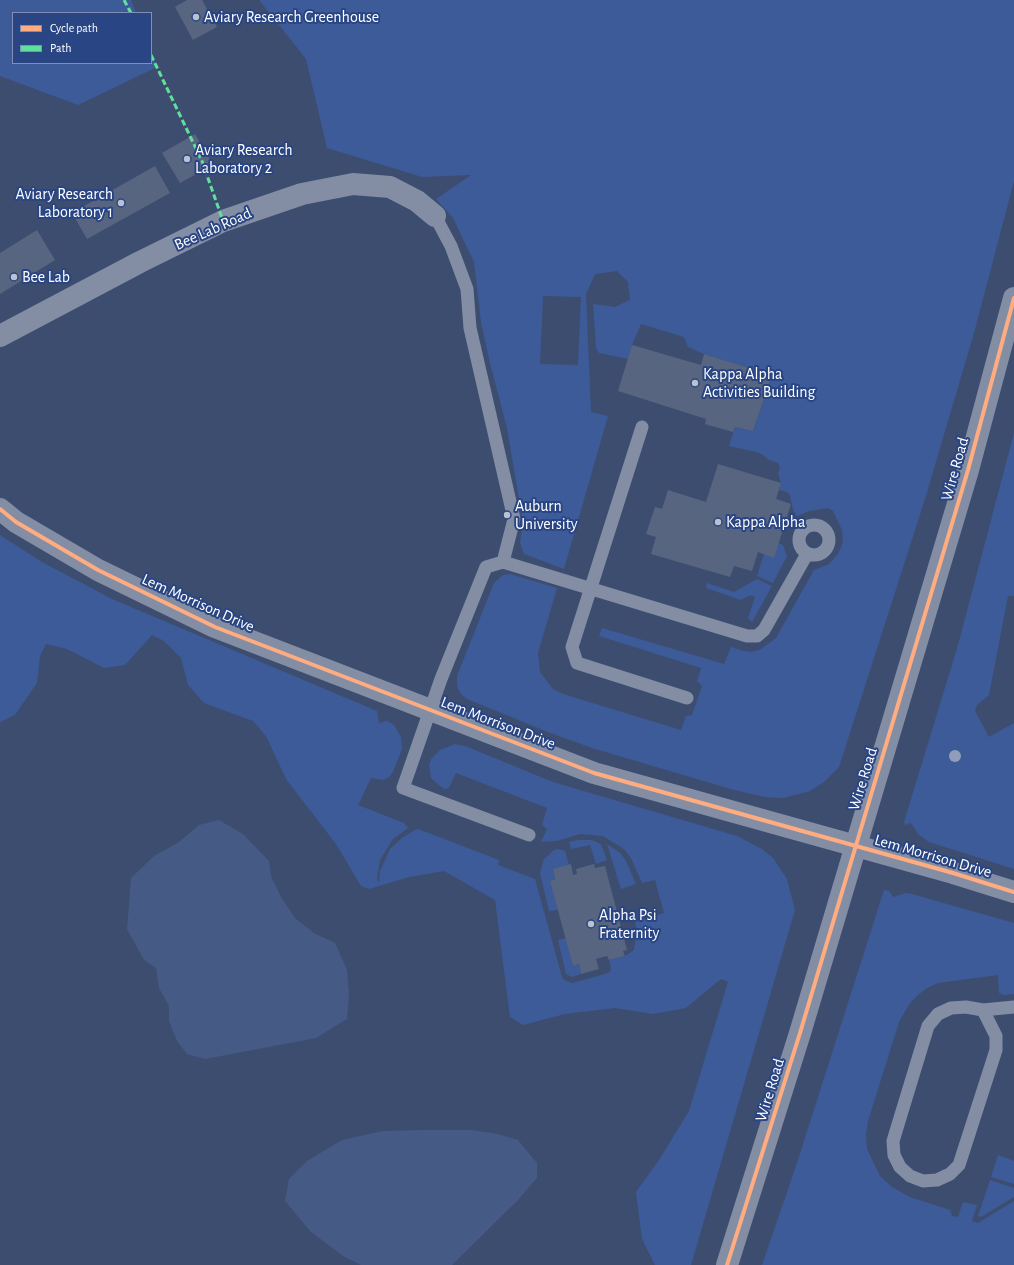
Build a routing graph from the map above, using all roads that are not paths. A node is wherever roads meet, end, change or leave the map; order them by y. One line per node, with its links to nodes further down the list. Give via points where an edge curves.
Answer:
1 (435, 216): 3 (street, Bee Lab Road, via 417,201 390,187 352,184 302,194 223,222 140,262); 7 (lane, via 451,246 467,288 470,328 514,519)
2 (1014, 298): 12 (street, Wire Road, via 968,470)
3 (0, 336)
4 (642, 427): 8 (lane)
5 (0, 509): 10 (street, Lem Morrison Drive, via 16,522 98,570 215,627)
6 (807, 554): 8 (lane, via 764,630 757,636 747,636)
7 (503, 562): 8 (lane); 10 (lane, via 486,567)
8 (591, 587): 9 (lane, via 572,647 577,663)
9 (687, 698)
10 (431, 710): 11 (lane, via 403,788); 12 (street, Lem Morrison Drive, via 594,773)
11 (529, 835)
12 (855, 846): 13 (street, Lem Morrison Drive); 16 (street, Wire Road)
13 (1014, 892)
14 (1014, 1007): 15 (lane)
15 (983, 1010): 15 (lane, via 996,1036 996,1050 959,1165 950,1174 937,1180 923,1181 910,1176 900,1167 894,1155 893,1141 928,1026 938,1014 951,1008)
16 (728, 1265)

